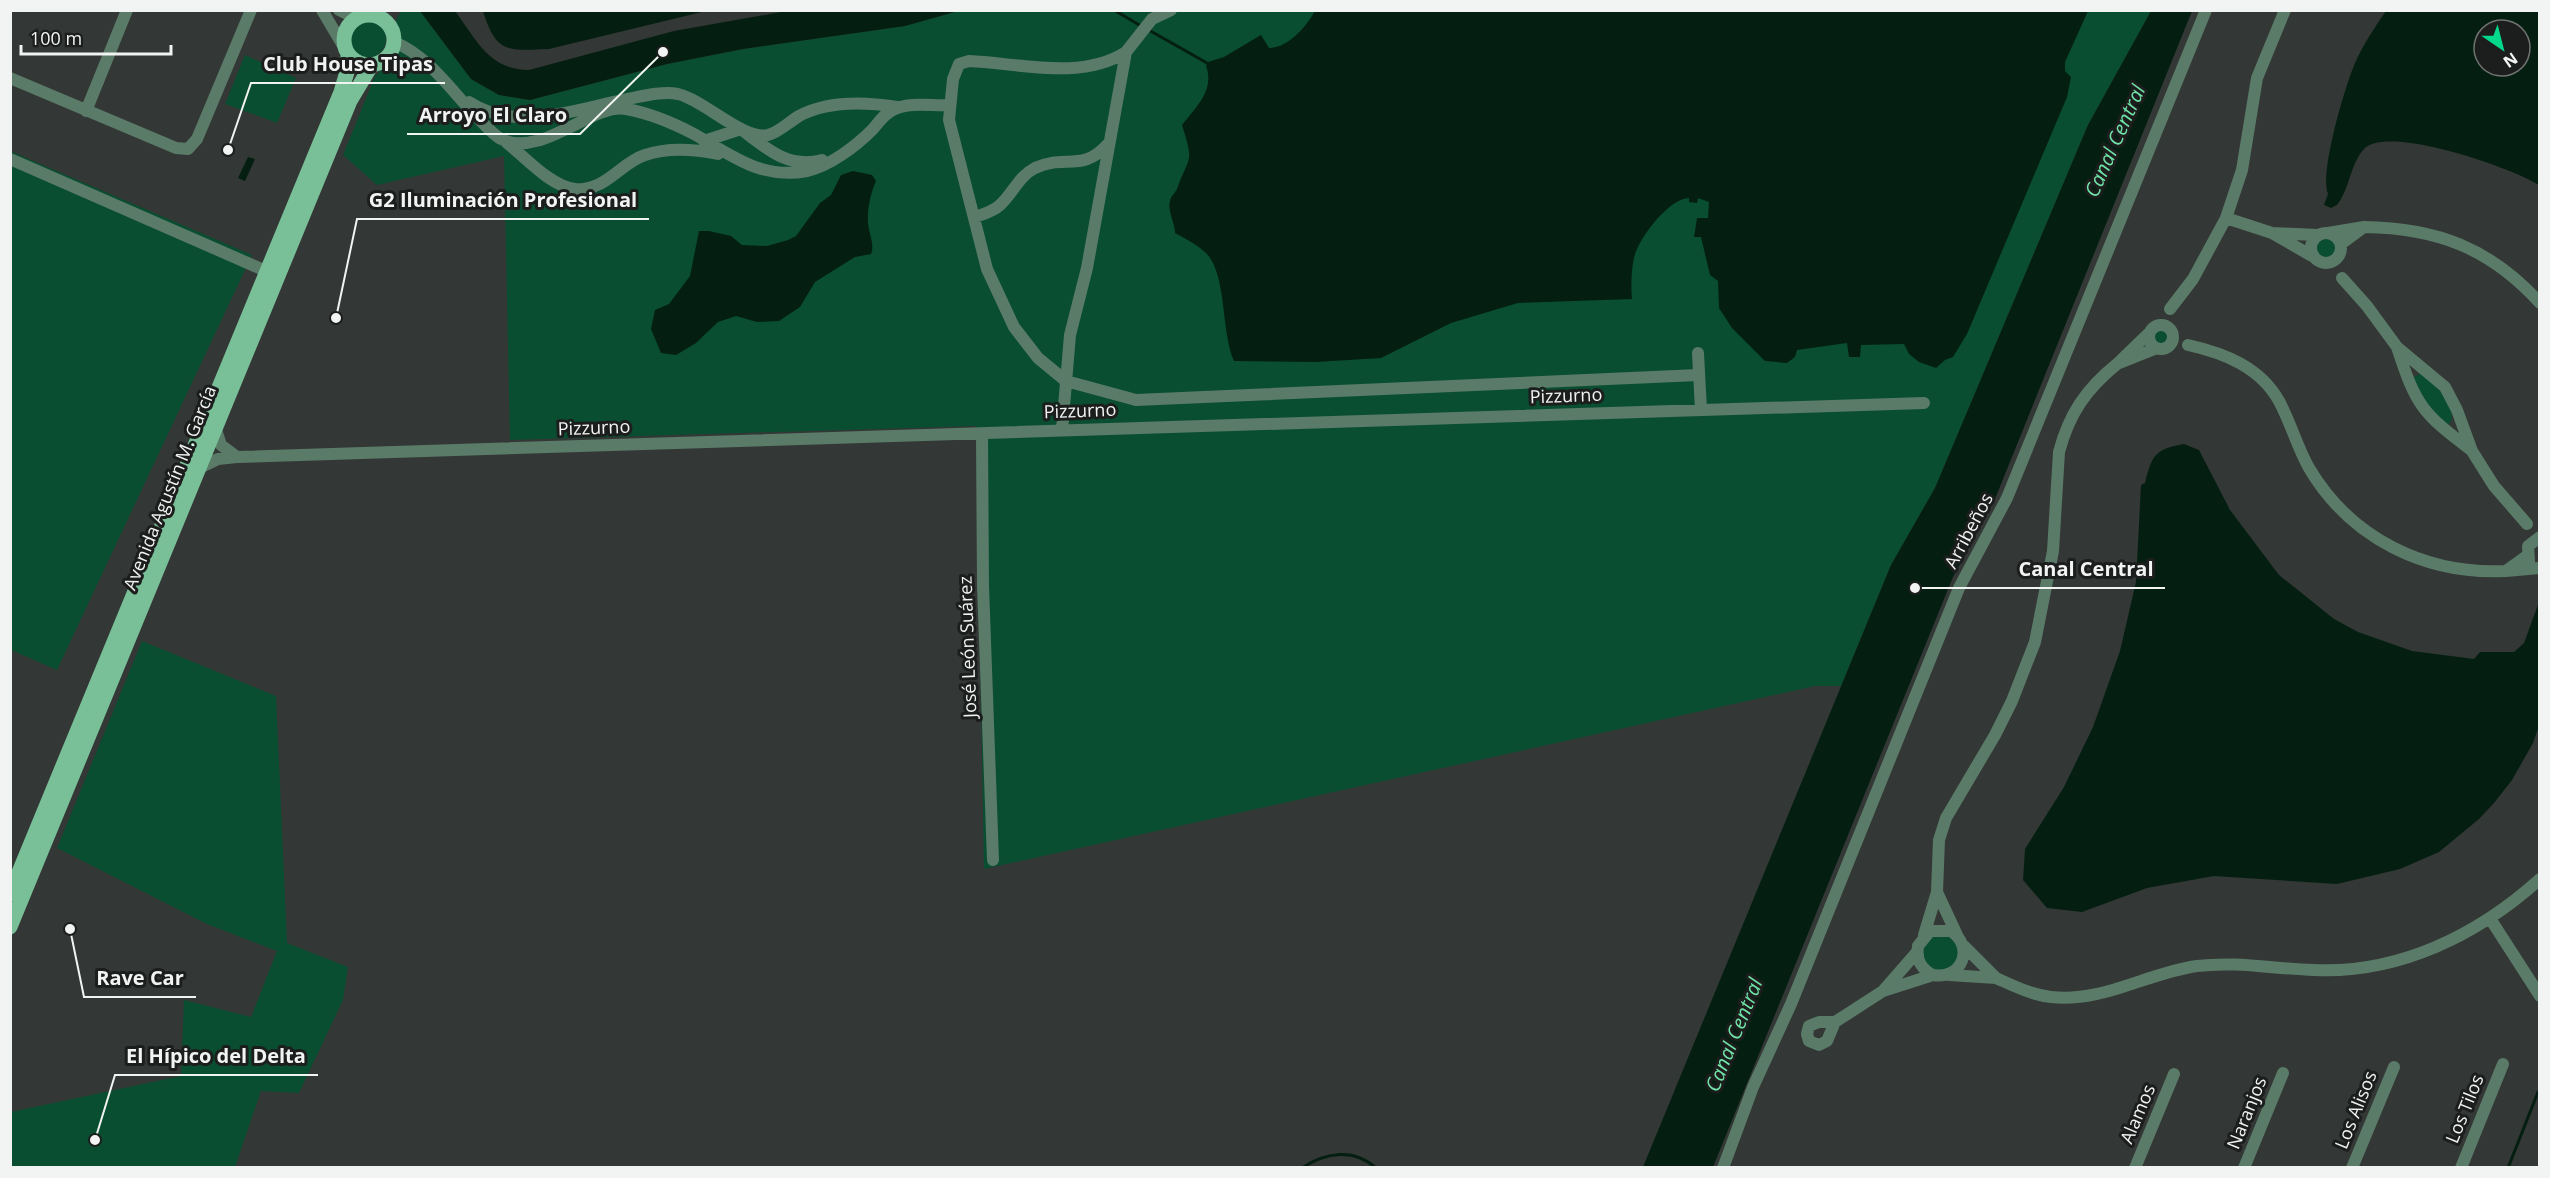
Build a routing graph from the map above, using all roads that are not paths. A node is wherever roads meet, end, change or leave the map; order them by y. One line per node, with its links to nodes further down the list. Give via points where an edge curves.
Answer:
1 (127, 10): 18 (street)
2 (251, 10): 18 (street, via 197,139 188,149 176,148)
3 (322, 10): 11 (street)
4 (339, 10): 8 (street, via 349,15)
5 (1171, 10): 12 (street, via 1149,23)
6 (2206, 10): 80 (street, Arribeños, via 2007,498 1959,588)
7 (2285, 10): 27 (street, via 2257,78 2242,170)
8 (365, 14): 9 (main road); 11 (main road, via 344,33)
9 (389, 18): 10 (main road)
10 (394, 42): 13 (main road, via 387,58); 15 (street, via 422,61)
11 (347, 52): 13 (main road, via 355,62); 33 (main road, Avenida Agustín M. García, via 341,92)
12 (1126, 52): 16 (street, via 1095,65 1048,68 969,61 959,64); 22 (street)
13 (371, 66): 49 (main road, Avenida Agustín M. García, via 350,101)
14 (10, 78): 18 (street)
15 (454, 92): 19 (street, via 484,112 503,118 527,118 649,95 677,94 705,105); 20 (street)
16 (949, 105): 17 (street); 26 (street, via 949,120)
17 (897, 107): 19 (street, via 869,102 839,105 801,115 768,135); 24 (street)
18 (86, 111)
19 (741, 129): 21 (street); 24 (street, via 792,163 813,163)
20 (503, 140): 21 (street, via 538,140 571,129 600,112 623,109 660,118); 23 (street, via 553,179 574,189 611,178 643,155 695,149)
21 (704, 141): 23 (street)
22 (1109, 144): 26 (street, via 1087,161 1053,163 1033,169 1000,206); 44 (street, via 1087,267 1070,335)
23 (728, 156): 24 (street, via 751,167 787,173 809,171)
24 (839, 156)
25 (10, 159): 33 (street)
26 (975, 217): 44 (street, via 987,269 1014,327 1038,358)
27 (2226, 218): 29 (street); 36 (street, via 2193,279)
28 (2364, 227): 30 (street); 31 (street); 35 (street, via 2399,228 2449,238 2501,268)
29 (2272, 233): 30 (street); 32 (street)
30 (2322, 234): 31 (street, via 2336,236); 32 (street, via 2311,243)
31 (2341, 249): 32 (street, via 2335,261); 34 (street)
32 (2316, 259): 34 (street)
33 (266, 271): 63 (main road, Avenida Agustín M. García)
34 (2342, 278): 39 (street)
35 (2540, 303)
36 (2170, 309): 37 (street); 38 (street)
37 (2153, 330): 38 (street, via 2164,325); 38 (street, via 2152,344); 41 (street)
38 (2167, 340): 41 (street); 59 (street, via 2226,356 2264,383 2279,401 2319,485 2369,534 2401,552 2439,566)
39 (2397, 347): 42 (street); 45 (street)
40 (1698, 353): 43 (street)
41 (2117, 364): 62 (street, via 2086,393 2063,436 2058,452 2053,551 2035,642 1995,735 1946,818 1938,852)
42 (2427, 370): 45 (street, via 2413,376); 48 (street, via 2445,387)
43 (1698, 375): 44 (street, via 1136,400); 47 (street)
44 (1066, 381): 50 (street)
45 (2410, 385): 51 (street, via 2425,413)
46 (1924, 404): 47 (street, Pizzurno)
47 (1701, 410): 50 (street, Pizzurno)
48 (2460, 418): 51 (street, via 2458,425); 53 (street)
49 (215, 427): 54 (street, via 221,445); 55 (main road, Avenida Agustín M. García)
50 (1062, 429): 52 (street, Pizzurno)
51 (2445, 430): 53 (street)
52 (982, 434): 54 (street, Pizzurno); 60 (street, José León Suárez)
53 (2472, 451): 56 (street, via 2494,486)
54 (237, 457): 55 (street, Pizzurno, via 218,459)
55 (199, 468): 65 (main road, Avenida Agustín M. García)
56 (2536, 537): 57 (street)
57 (2526, 556): 58 (street); 59 (street)
58 (2539, 568): 59 (street)
59 (2506, 572)
60 (993, 860)
61 (2540, 879): 64 (street)
62 (1937, 892): 66 (street); 67 (street)
63 (10, 894)
64 (2491, 920): 72 (street, via 2414,956 2367,966 2316,970 2219,964 2177,970 2099,995 2075,998 2037,994); 74 (street)
65 (10, 927)
66 (1924, 935): 67 (street, via 1937,929); 69 (street)
67 (1956, 935): 68 (street)
68 (1964, 946): 71 (street, via 1959,967); 72 (street)
69 (1917, 952): 70 (street, via 1921,967); 73 (street)
70 (1933, 975): 71 (street); 73 (street)
71 (1948, 975): 72 (street)
72 (1996, 978)
73 (1883, 991): 75 (street)
74 (2540, 996)
75 (1835, 1022)
76 (2503, 1064): 84 (street, Los Tilos)
77 (2394, 1067): 83 (street, Los Alisos)
78 (2283, 1073): 82 (street, Naranjos)
79 (2174, 1074): 81 (street, Alamos)
80 (1723, 1167)
81 (2135, 1167)
82 (2244, 1167)
83 (2352, 1167)
84 (2461, 1167)

